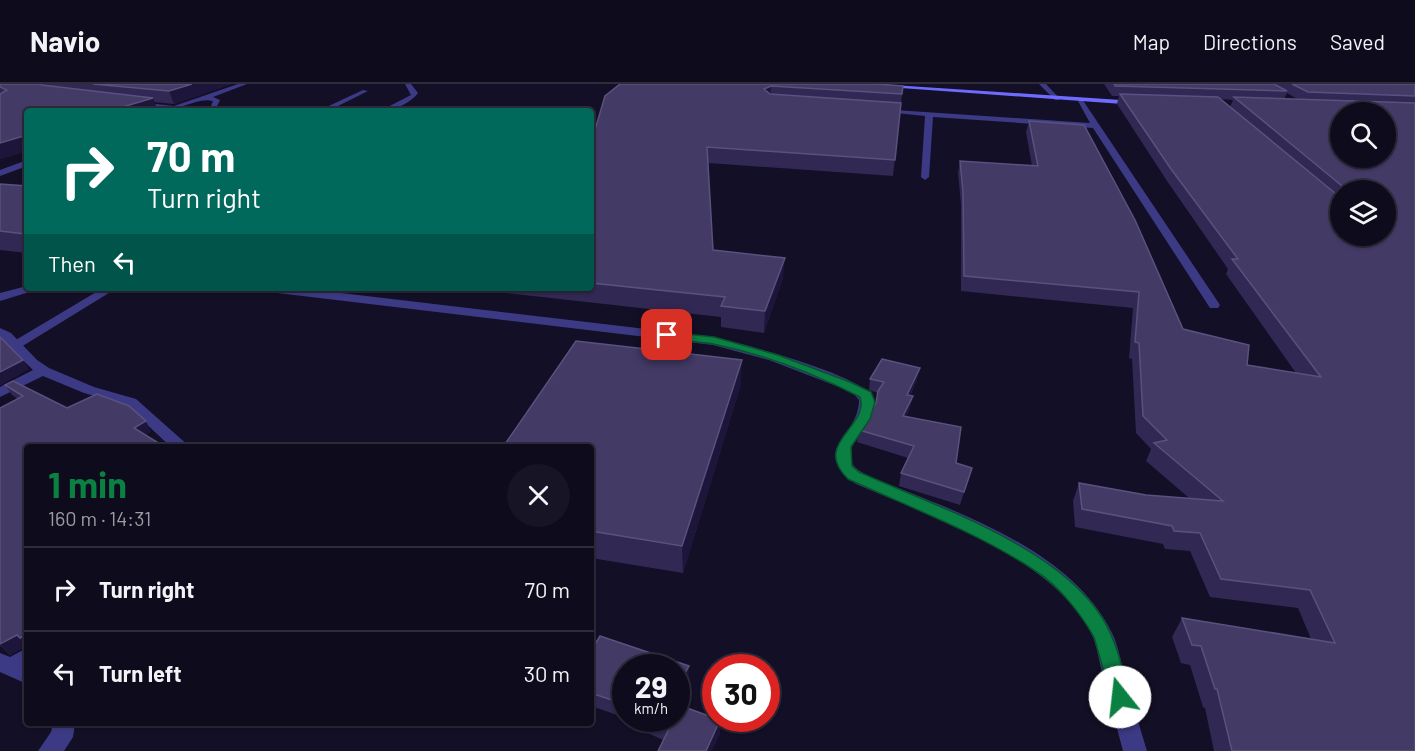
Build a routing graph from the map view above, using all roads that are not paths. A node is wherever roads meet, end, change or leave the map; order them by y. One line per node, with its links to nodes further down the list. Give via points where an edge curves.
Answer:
1 (244, 84): 6 (street)
2 (408, 84): 15 (street, via 413,96)
3 (849, 84): 7 (main road)
4 (1042, 84): 7 (street)
5 (365, 91): 14 (street)
6 (205, 98): 12 (street); 13 (street, via 217,100)
7 (1057, 99): 8 (main road)
8 (1082, 100): 10 (main road); 18 (street)
9 (129, 103): 11 (street)
10 (1150, 103)
11 (158, 108)
12 (175, 108)
13 (210, 108)
14 (328, 108)
15 (390, 108)
16 (872, 111): 17 (street)
17 (929, 114): 18 (street); 21 (street)
18 (1095, 126): 26 (street)
19 (24, 164): 20 (street)
20 (0, 173)
21 (925, 177)
22 (24, 290): 25 (street)
23 (106, 291): 28 (street)
24 (294, 291): 35 (street, via 714,341 774,357 857,389 868,402 863,419 844,447 846,469 862,480 984,535 1044,568 1066,588 1103,636)
25 (0, 297)
26 (1214, 305)
27 (0, 332): 28 (street)
28 (16, 344): 29 (street)
29 (42, 370): 30 (street); 32 (street, via 104,395 130,400)
30 (0, 395): 31 (street)
31 (19, 403)
32 (177, 444)
33 (63, 726): 34 (street, via 61,737)
34 (50, 751)
35 (1135, 751)

